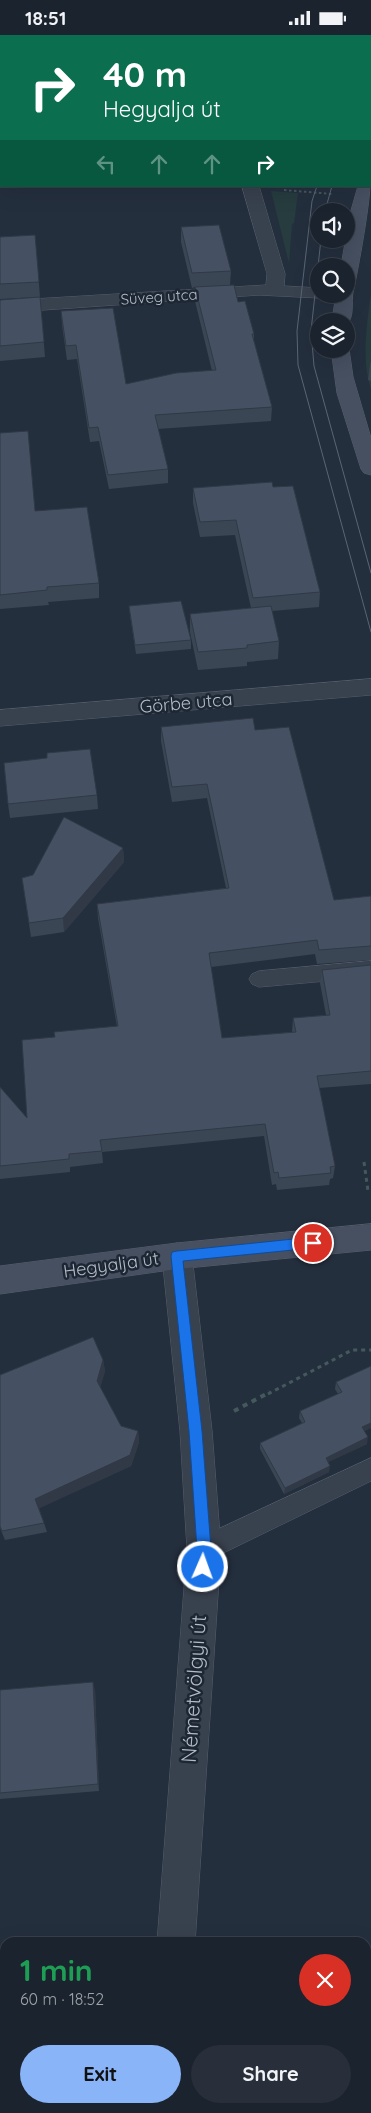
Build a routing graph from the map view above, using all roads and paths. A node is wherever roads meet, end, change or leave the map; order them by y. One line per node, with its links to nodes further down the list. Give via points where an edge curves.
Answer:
1 (250, 187): 3 (path); 7 (street, via 276,274)
2 (367, 187): 6 (street)
3 (305, 191): 4 (path); 5 (path)
4 (337, 194)
5 (305, 195)
6 (352, 258)
7 (274, 291): 8 (street, Süveg utca); 9 (street, Süveg utca)
8 (310, 293)
9 (0, 307)
10 (340, 358): 11 (street)
11 (371, 469)
12 (371, 687): 13 (street, Görbe utca)
13 (0, 718)
14 (371, 969): 15 (lane)
15 (259, 979)
16 (364, 1162): 17 (path)
17 (368, 1191)
18 (371, 1237): 19 (street, Hegyalja út)
19 (177, 1256): 20 (street, Hegyalja út); 22 (street, Németvölgyi út)
20 (0, 1281)
21 (371, 1350): 22 (path, via 352,1350)
22 (196, 1431): 24 (street, Németvölgyi út)
23 (371, 1469): 24 (lane)
24 (204, 1549): 25 (street, Németvölgyi út)
25 (176, 1937)

